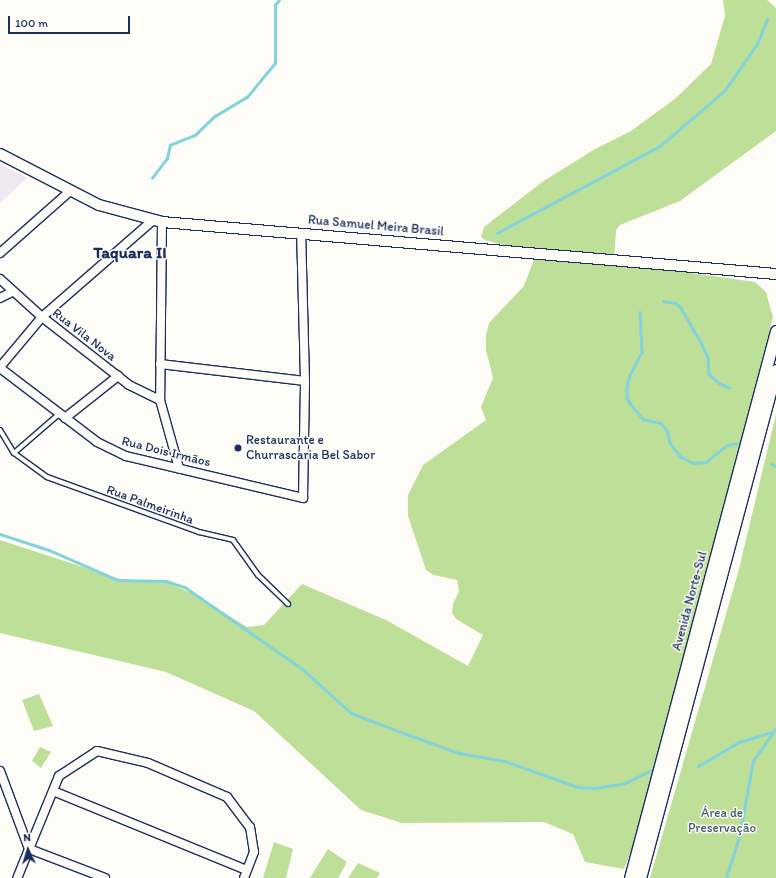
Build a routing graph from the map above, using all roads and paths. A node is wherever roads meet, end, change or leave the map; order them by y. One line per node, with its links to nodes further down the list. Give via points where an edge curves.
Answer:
1 (0, 154): 2 (street, Rua Samuel Meira Brasil)
2 (70, 191): 3 (street, Rua Samuel Meira Brasil, via 99,205); 5 (street)
3 (157, 221): 4 (street, Rua Samuel Meira Brasil); 12 (street); 14 (street)
4 (301, 233): 6 (street, Rua Samuel Meira Brasil); 18 (street)
5 (0, 254)
6 (764, 273): 7 (street, Rua Samuel Meira Brasil); 9 (street, Rua Samuel Meira Brasil)
7 (776, 274)
8 (0, 279): 10 (street, Rua Vila Nova)
9 (776, 279)
10 (12, 292): 11 (street); 12 (street, Rua Vila Nova)
11 (0, 298)
12 (42, 317): 15 (street); 17 (street, Rua Vila Nova)
13 (776, 331): 32 (main road, Avenida Norte-Sul)
14 (160, 364): 18 (street); 19 (street)
15 (0, 367): 20 (street, Rua Dois Irmãos)
16 (776, 370): 33 (main road, Avenida Norte-Sul)
17 (118, 376): 19 (street, Rua Vila Nova, via 129,385); 20 (street)
18 (305, 381): 23 (street, Rua Dois Irmãos, via 303,498)
19 (160, 400): 23 (street)
20 (62, 416): 22 (lane); 23 (street, Rua Dois Irmãos, via 97,442 126,456)
21 (0, 430): 22 (lane, Rua Palmeirinha)
22 (14, 453): 24 (lane, Rua Palmeirinha, via 47,477 76,490 198,532 233,540 258,575)
23 (179, 468)
24 (288, 604)
25 (0, 771): 27 (street)
26 (54, 791): 27 (street); 28 (street); 28 (street, via 60,776 97,751 148,763 227,797 250,827 254,852)
27 (29, 849): 29 (street); 30 (street)
28 (247, 870): 31 (street)
29 (17, 878)
30 (105, 878)
31 (244, 878)
32 (630, 878)
33 (640, 878)

